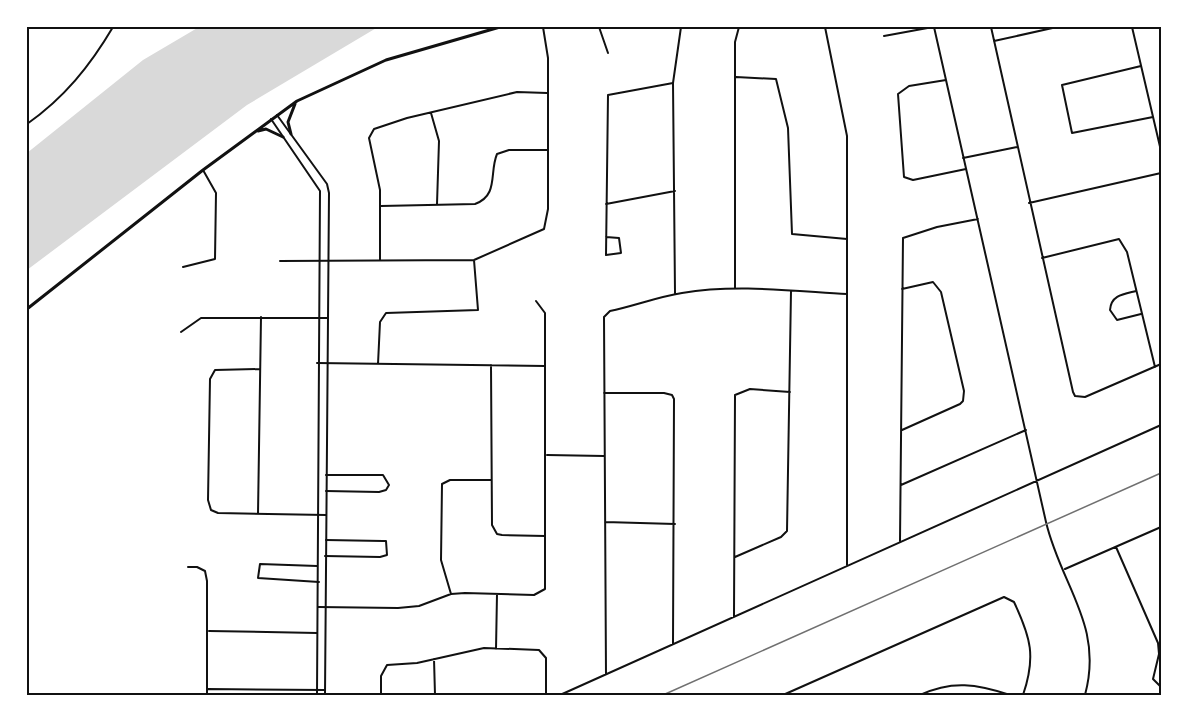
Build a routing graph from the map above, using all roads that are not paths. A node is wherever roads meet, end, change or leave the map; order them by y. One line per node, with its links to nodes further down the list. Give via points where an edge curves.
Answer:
1 (113, 27): 25 (street, via 81,75)
2 (500, 27): 20 (main road, via 386,60)
3 (543, 27): 19 (street, via 548,58)
4 (599, 27): 14 (street)
5 (681, 27): 18 (street)
6 (739, 27): 16 (street, via 735,42)
7 (825, 27): 43 (street, via 847,136)
8 (933, 27): 12 (street); 17 (street)
9 (991, 27): 13 (street)
10 (1057, 27): 13 (street)
11 (1132, 27): 15 (street)
12 (884, 36)
13 (994, 41): 29 (street)
14 (608, 53)
15 (1141, 66): 23 (street); 23 (street, via 1062,85 1072,134)
16 (736, 78): 43 (street, via 777,79 788,128 792,234); 51 (street)
17 (945, 80): 32 (street); 33 (street, via 909,86 898,94 904,177 913,180)
18 (673, 83): 36 (street); 38 (street, via 608,95)
19 (547, 93): 21 (street, via 518,92); 30 (street)
20 (296, 102): 22 (main road); 27 (main road, via 288,122)
21 (431, 113): 39 (street, via 439,141); 40 (street, via 385,124 371,133)
22 (277, 115): 24 (main road); 27 (street)
23 (1153, 117): 31 (street)
24 (271, 120): 26 (main road); 28 (street)
25 (27, 124)
26 (253, 132): 28 (main road, via 266,129); 34 (main road)
27 (291, 134): 46 (street, via 327,184)
28 (283, 137): 45 (street, via 320,191)
29 (1017, 147): 32 (street); 37 (street)
30 (547, 150): 39 (street, via 509,150 497,154 492,190 482,201); 48 (street, via 548,209 544,229)
31 (1161, 151)
32 (963, 158): 33 (street)
33 (967, 169): 41 (street)
34 (203, 170): 50 (street, via 216,193 215,259); 58 (main road)
35 (1161, 173): 37 (street)
36 (675, 191): 38 (street); 55 (street)
37 (1029, 203): 44 (street)
38 (606, 204): 42 (street)
39 (437, 205): 40 (street)
40 (381, 206): 47 (street)
41 (978, 219): 52 (street, via 903,238); 76 (street)
42 (606, 237): 42 (street, via 606,255 621,252 619,238)
43 (848, 239): 56 (street)
44 (1042, 258): 54 (street, via 1119,239 1127,252); 70 (street, via 1076,396 1085,398)
45 (319, 259): 46 (street); 49 (street); 61 (street)
46 (328, 259): 47 (street); 62 (street)
47 (380, 259): 48 (street)
48 (474, 260): 66 (street, via 478,310 386,313 380,322)
49 (280, 261)
50 (183, 267)
51 (735, 289): 53 (street); 55 (street)
52 (902, 289): 75 (street); 75 (street, via 937,284 964,391 960,404)
53 (791, 291): 56 (street); 72 (street)
54 (1136, 291): 59 (street); 59 (street, via 1119,295 1110,304 1110,310 1112,316 1122,320)
55 (675, 294): 73 (street, via 610,311 604,317)
56 (847, 294): 97 (street)
57 (536, 302): 69 (street, via 545,313)
58 (27, 309)
59 (1142, 314): 70 (street)
60 (261, 317): 61 (street); 63 (street, via 201,318); 71 (street)
61 (317, 318): 62 (street); 64 (street)
62 (327, 318): 65 (street)
63 (181, 332)
64 (317, 363): 65 (street); 85 (street)
65 (326, 363): 66 (street); 79 (street)
66 (378, 364): 68 (street)
67 (1161, 364): 70 (street)
68 (491, 365): 69 (street); 80 (street)
69 (545, 366): 77 (street)
70 (1155, 367)
71 (260, 369): 84 (street); 84 (street, via 215,370 209,384 210,507 218,513)
72 (790, 392): 95 (street, via 787,531); 95 (street, via 750,389 735,395)
73 (604, 393): 78 (street); 88 (street, via 672,395)
74 (1161, 425): 81 (street)
75 (902, 430): 82 (street)
76 (1026, 430): 81 (street); 82 (street)
77 (547, 455): 78 (street); 90 (street)
78 (604, 456): 87 (street)
79 (326, 475): 83 (street); 83 (street, via 383,475 389,485 382,492)
80 (491, 480): 90 (street, via 492,525 497,534); 102 (street, via 450,480 442,484 441,560)
81 (1038, 480): 92 (street); 99 (street, via 1050,538)
82 (901, 484): 92 (street)
83 (326, 491): 86 (street)
84 (258, 514): 85 (street)
85 (318, 515): 86 (street); 96 (street)
86 (326, 516): 91 (street)
87 (605, 522): 88 (street); 111 (street)
88 (675, 524): 108 (street)
89 (1161, 527): 93 (street)
90 (545, 536): 101 (street, via 545,589 534,595)
91 (326, 540): 94 (street); 94 (street, via 383,541 389,550 380,557)
92 (900, 542): 97 (street)
93 (1116, 547): 99 (street); 112 (street, via 1158,643 1152,679)
94 (325, 556): 104 (street)
95 (735, 557): 105 (street)
96 (319, 566): 100 (street); 100 (street, via 260,564 258,578)
97 (847, 566): 105 (street)
98 (188, 567): 106 (street, via 205,571)
99 (1064, 570): 129 (street, via 1089,634)
100 (319, 582): 103 (street)
101 (496, 593): 102 (street); 109 (street)
102 (451, 594): 104 (street, via 409,607)
103 (318, 607): 104 (street); 107 (street)
104 (326, 607): 116 (street)
105 (734, 617): 108 (street)
106 (209, 631): 107 (street); 113 (street)
107 (317, 633): 115 (street)
108 (673, 644): 111 (street)
109 (496, 649): 110 (street); 123 (street, via 534,648 543,654 547,664)
110 (435, 659): 121 (street, via 387,665 381,676); 122 (street)
111 (606, 674): 124 (street)
112 (1161, 687)
113 (208, 689): 114 (street); 117 (street)
114 (261, 690): 115 (street); 118 (street)
115 (317, 690): 116 (street); 119 (street)
116 (325, 690): 120 (street)
117 (207, 695)
118 (260, 695)
119 (317, 695)
120 (325, 695)
121 (381, 695)
122 (435, 695)
123 (546, 695)
124 (560, 695)
125 (783, 695): 128 (street, via 1008,597 1021,617 1032,650)
126 (920, 695): 127 (street, via 964,684)
127 (1010, 695)
128 (1023, 695)
129 (1085, 695)

